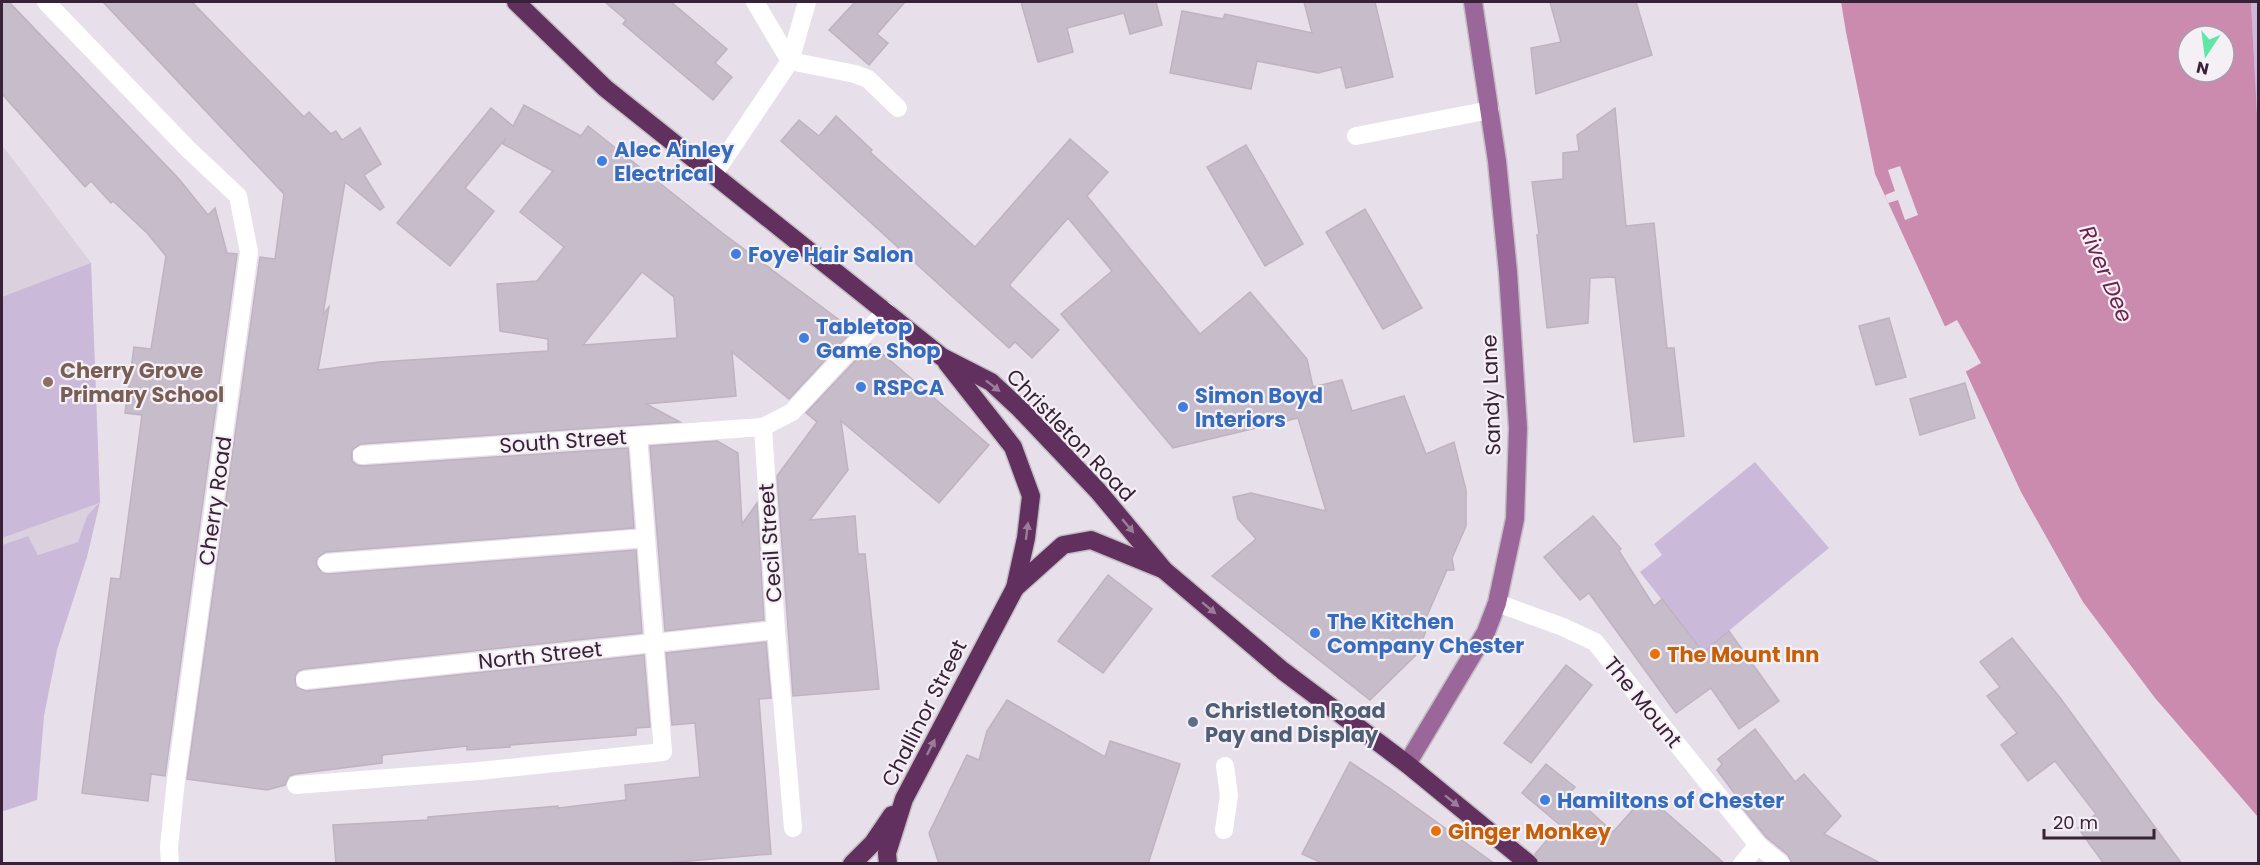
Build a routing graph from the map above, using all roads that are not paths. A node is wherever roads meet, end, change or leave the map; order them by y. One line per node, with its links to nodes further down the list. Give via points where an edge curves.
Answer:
1 (46, 2): 31 (street, Cherry Road, via 238,196 249,252 176,780)
2 (516, 2): 10 (highway, Christleton Road, via 605,88)
3 (754, 2): 6 (street)
4 (807, 2): 6 (street)
5 (1473, 2): 8 (main road, Sandy Lane)
6 (790, 62): 7 (street, via 868,79); 10 (street)
7 (898, 108)
8 (1490, 110): 9 (street); 20 (main road, Sandy Lane, via 1508,272 1518,428 1515,519)
9 (1356, 136)
10 (714, 174): 11 (highway, Christleton Road)
11 (886, 311): 12 (highway, Christleton Road); 13 (street, via 792,412)
12 (942, 357): 18 (highway, Christleton Road, one-way to 18, via 991,382 1020,409 1098,491); 19 (highway, Challinor Street, one-way to 12, via 1031,496 1013,447)
13 (763, 427): 14 (street, South Street); 21 (street, Cecil Street)
14 (638, 436): 15 (street, South Street); 16 (street)
15 (362, 455)
16 (646, 538): 17 (street); 22 (street)
17 (327, 563)
18 (1164, 570): 19 (highway, Challinor Street, via 1091,540 1064,545); 24 (highway, Christleton Road, one-way to 24, via 1283,671)
19 (1015, 588): 27 (highway, Challinor Street, one-way to 19)
20 (1497, 603): 24 (main road, Sandy Lane, via 1472,659); 30 (street, The Mount, via 1594,642)
21 (776, 630): 22 (street, North Street); 28 (street, Cecil Street)
22 (653, 643): 23 (street, North Street); 26 (street, via 663,752)
23 (305, 680)
24 (1407, 764): 34 (highway, Christleton Road, one-way to 34)
25 (1225, 766): 29 (street, via 1229,795)
26 (296, 785)
27 (904, 799): 32 (highway, via 873,843); 33 (highway, Challinor Street, via 887,853)
28 (793, 828)
29 (1224, 830)
30 (1758, 845): 35 (street); 36 (street, The Mount)
31 (170, 864)
32 (852, 864)
33 (888, 864)
34 (1529, 864)
35 (1742, 864)
36 (1781, 864)

